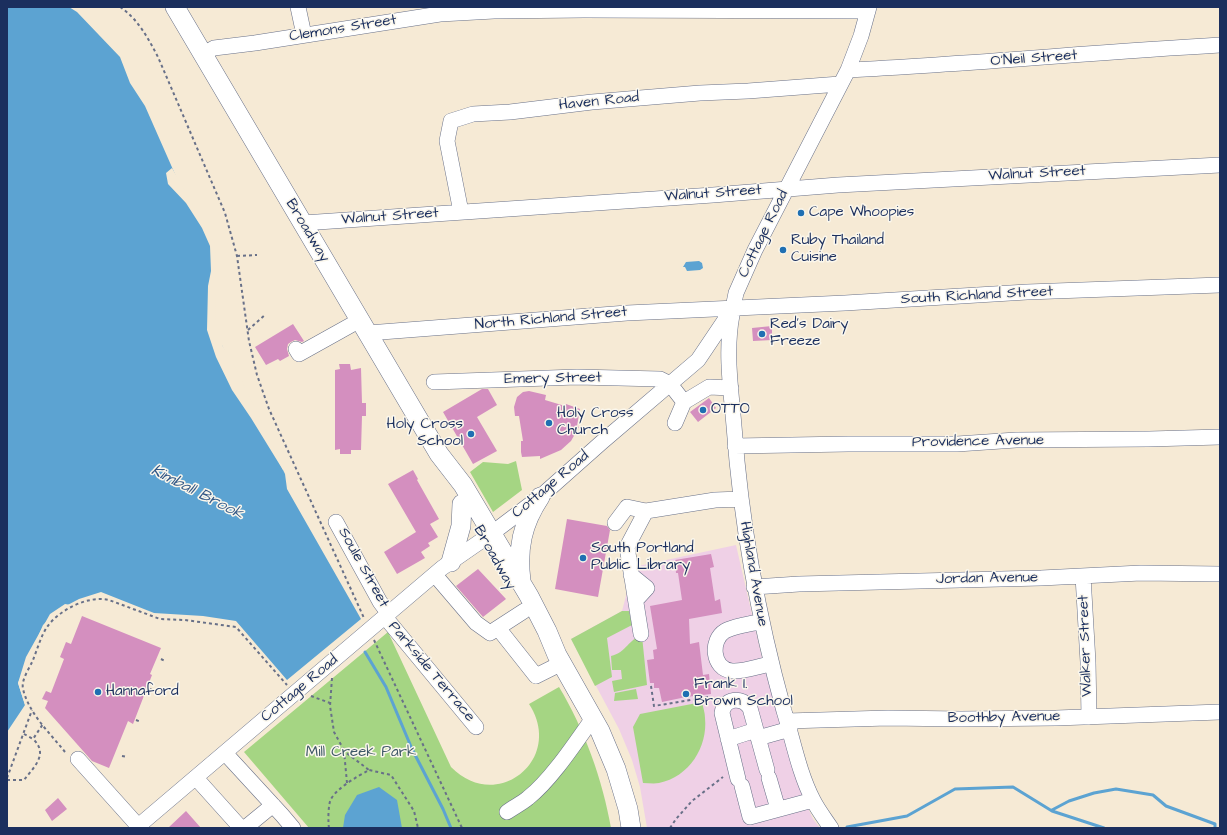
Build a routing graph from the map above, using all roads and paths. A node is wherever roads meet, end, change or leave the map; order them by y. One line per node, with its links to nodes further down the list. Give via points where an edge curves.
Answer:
1 (120, 7): 17 (path, via 138,24 158,57 225,213)
2 (175, 7): 9 (main road, Broadway)
3 (298, 7): 7 (street)
4 (494, 9): 5 (street, Clemons Street); 7 (street, Clemons Street, via 440,14)
5 (584, 9): 6 (street, Clemons Street)
6 (869, 9): 10 (street, Cottage Road)
7 (304, 35): 9 (street, Clemons Street, via 214,48)
8 (1220, 45): 10 (street, O'Neil Street)
9 (203, 54): 15 (main road, Broadway)
10 (848, 70): 11 (street, Cottage Road)
11 (840, 84): 13 (street, Cottage Road); 14 (street, Haven Road, via 592,102 473,114 451,121 447,141)
12 (1220, 165): 13 (street, Walnut Street)
13 (786, 188): 14 (street, Walnut Street, via 713,196); 19 (street, Cottage Road, via 755,250 736,294)
14 (461, 212): 15 (street, Walnut Street)
15 (303, 223): 21 (main road, Broadway)
16 (257, 255): 17 (path)
17 (237, 256): 22 (path)
18 (1220, 285): 19 (street, South Richland Street, via 1027,292)
19 (733, 308): 21 (street, North Richland Street); 25 (street, Cottage Road, via 698,360); 26 (street, Highland Avenue, via 728,363)
20 (265, 315): 22 (path)
21 (364, 327): 23 (street, via 299,354); 31 (main road, Broadway)
22 (248, 330): 47 (path, via 269,409)
23 (296, 349)
24 (434, 382): 25 (street, Emery Street, via 577,377 660,379)
25 (670, 384): 27 (street); 32 (street, Cottage Road)
26 (731, 388): 27 (street, via 709,387); 30 (street, Highland Avenue)
27 (684, 402): 28 (street)
28 (675, 423)
29 (1220, 437): 30 (street, Providence Avenue, via 1016,440 957,444)
30 (735, 446): 33 (street, Highland Avenue)
31 (439, 454): 34 (main road, Broadway); 38 (main road, Broadway, via 463,485)
32 (540, 497): 38 (street, Cottage Road); 43 (main road, via 522,533 519,556)
33 (740, 500): 35 (street, via 714,500 666,511); 44 (street, Highland Avenue)
34 (462, 504): 38 (main road, Broadway, via 476,526); 39 (main road, via 461,526)
35 (649, 507): 37 (street, via 627,507); 50 (street, via 624,547)
36 (336, 522): 46 (street, Soule Street)
37 (615, 524)
38 (487, 537): 39 (street, Cottage Road); 43 (main road, Broadway); 45 (main road, Broadway)
39 (451, 562): 41 (street, Cottage Road)
40 (1220, 574): 42 (street, Jordan Avenue, via 1141,572)
41 (435, 575): 46 (street, Cottage Road); 49 (street, via 476,624 490,633)
42 (1083, 576): 44 (street, Jordan Avenue); 66 (street, Walker Street)
43 (522, 584): 52 (main road, Broadway)
44 (754, 587): 48 (street, Highland Avenue)
45 (524, 611): 49 (street); 52 (main road, Broadway, via 543,641)
46 (387, 616): 72 (street, Parkside Terrace); 78 (street, Cottage Road)
47 (365, 621)
48 (761, 622): 55 (street, Highland Avenue); 55 (street, via 725,631 717,640 716,660 730,671)
49 (498, 628): 52 (street, via 536,676)
50 (641, 634)
51 (373, 639): 97 (path)
52 (559, 659): 67 (main road, Broadway)
53 (161, 660): 54 (path)
54 (165, 661)
55 (771, 664): 71 (street, Highland Avenue)
56 (332, 676): 63 (path)
57 (288, 686): 64 (path, via 236,626 160,619 109,600 85,600 65,611 47,627 23,684)
58 (651, 686): 62 (path, via 654,706)
59 (149, 689): 60 (path)
60 (154, 690)
61 (309, 695): 63 (path)
62 (708, 696)
63 (330, 703): 77 (path, via 334,732)
64 (32, 710): 70 (path); 73 (path)
65 (1220, 712): 66 (street, Boothby Avenue)
66 (1089, 717): 71 (street, Boothby Avenue, via 888,718)
67 (593, 718): 90 (street, via 544,782); 98 (main road, Broadway, via 616,769)
68 (136, 720): 69 (path)
69 (141, 722)
70 (43, 724): 75 (path); 79 (path)
71 (788, 725): 74 (street, Boothby Avenue); 87 (street, Highland Avenue)
72 (476, 727)
73 (24, 734): 75 (path); 85 (path)
74 (757, 734): 76 (street, Boothby Avenue); 76 (street, via 747,704 742,701 730,701 722,708); 89 (street)
75 (33, 739): 85 (path, via 39,745 38,763 24,780)
76 (728, 739): 89 (street, via 750,817)
77 (345, 752): 82 (path); 86 (path)
78 (225, 753): 84 (street, Cottage Road); 88 (street)
79 (72, 755): 91 (street)
80 (122, 756): 81 (path)
81 (127, 757)
82 (369, 770): 86 (path); 96 (path, via 391,775 414,811)
83 (722, 777): 99 (path, via 692,801)
84 (196, 778): 91 (street, Cottage Road); 92 (street)
85 (7, 779)
86 (347, 784): 95 (path, via 331,800)
87 (813, 800): 89 (street); 100 (street, Highland Avenue)
88 (273, 805): 93 (street); 94 (street)
89 (778, 809)
90 (508, 812)
91 (138, 827)
92 (241, 828)
93 (244, 828)
94 (293, 828)
95 (329, 828)
96 (418, 828)
97 (462, 828)
98 (631, 828)
99 (670, 828)
100 (831, 828)

